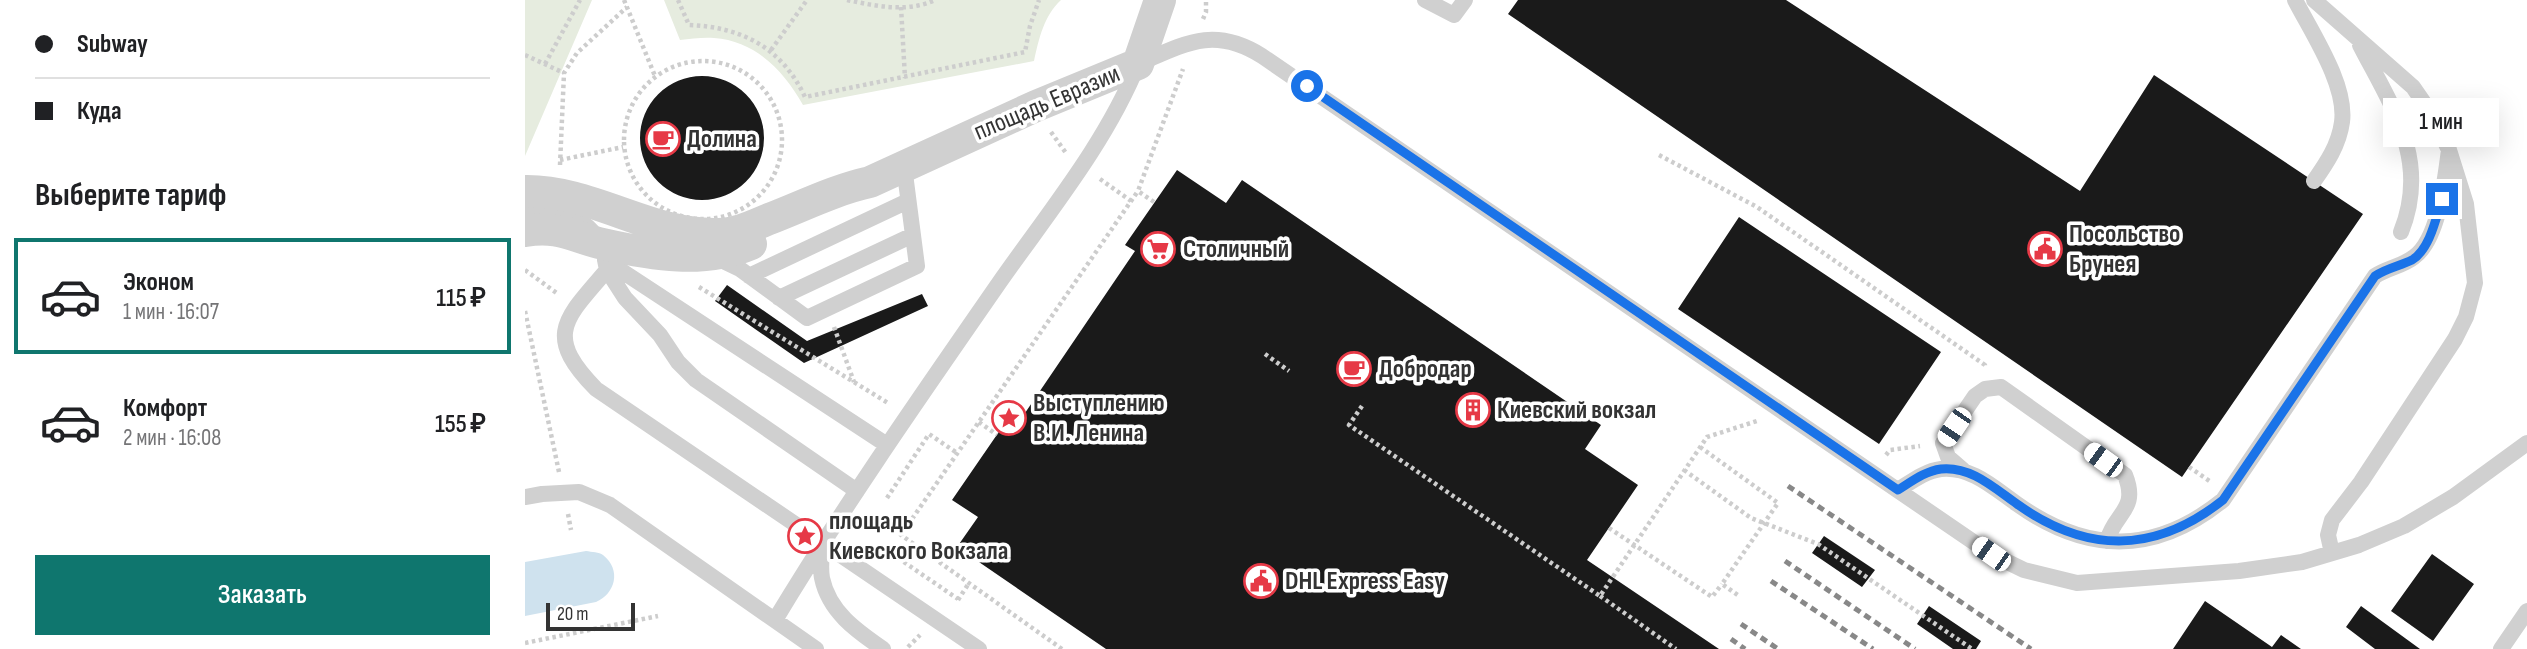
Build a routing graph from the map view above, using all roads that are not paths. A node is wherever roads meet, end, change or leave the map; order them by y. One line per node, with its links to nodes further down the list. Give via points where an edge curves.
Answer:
1 (1160, 0): 7 (street)
2 (1425, 0): 3 (lane, via 1454,15)
3 (1465, 0)
4 (2295, 0): 10 (lane, via 2334,77 2341,101 2343,121 2337,144)
5 (2314, 0): 6 (lane)
6 (2354, 33): 8 (lane, via 2413,87); 16 (lane, via 2407,146 2413,192)
7 (1138, 64): 9 (street, площадь Евразии); 23 (lane, площадь Евразии, via 1124,99 1081,166); 25 (lane, via 1193,41 1216,38 1246,46)
8 (2449, 150): 28 (lane, via 2442,199 2421,252 2375,276 2223,500 2172,531); 30 (lane, via 2466,204 2475,283 2466,317 2332,520 2328,535)
9 (904, 166): 11 (street, площадь Евразии); 13 (lane)
10 (2314, 181)
11 (870, 182): 12 (street, площадь Евразии, via 736,232 719,234 669,227 552,192); 18 (street, via 850,199 800,223)
12 (525, 191)
13 (908, 201): 17 (lane); 20 (lane)
14 (525, 213): 19 (lane, via 554,211 571,216 586,225)
15 (525, 230): 19 (street, via 559,230)
16 (2401, 232)
17 (913, 235): 21 (lane); 21 (lane, via 916,266 807,318)
18 (712, 256): 19 (street); 20 (lane)
19 (604, 258): 23 (lane); 26 (lane, via 625,298 696,380); 29 (lane, via 566,325 566,347 575,368 596,389)
20 (749, 276): 21 (lane)
21 (779, 298)
22 (2527, 443): 30 (lane, via 2404,526)
23 (887, 445): 26 (lane, площадь Евразии)
24 (1963, 471): 25 (lane, via 1925,473); 28 (lane, via 2055,528); 28 (lane, via 1948,457 1943,443 1975,396 2001,387 2125,475 2130,502)
25 (1898, 490): 30 (lane, via 1991,554 2024,570 2077,583 2239,571)
26 (857, 491): 29 (lane, площадь Евразии)
27 (525, 498): 32 (lane, via 579,492 610,505)
28 (2107, 541)
29 (822, 542): 32 (lane, площадь Евразии); 34 (lane, via 823,578 833,605 851,628); 35 (lane)
30 (2332, 553)
31 (2527, 611): 36 (lane)
32 (775, 620): 33 (lane)
33 (816, 649)
34 (883, 649)
35 (979, 649)
36 (2501, 649)

